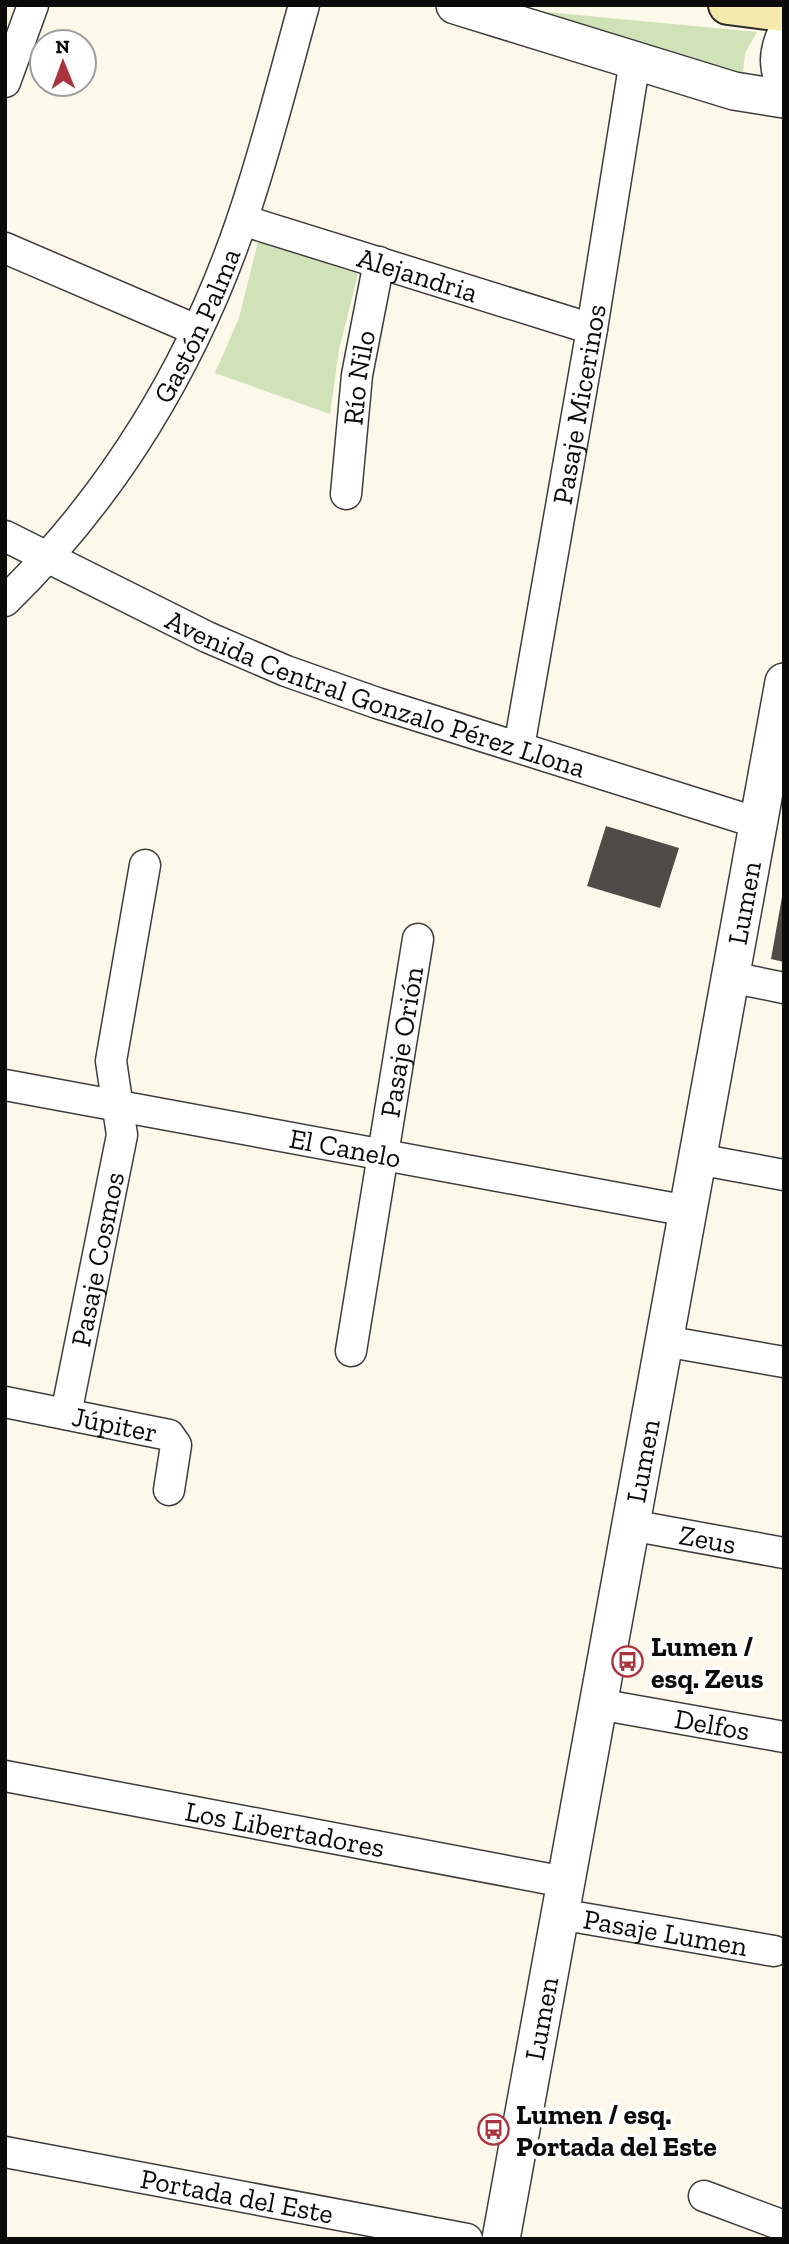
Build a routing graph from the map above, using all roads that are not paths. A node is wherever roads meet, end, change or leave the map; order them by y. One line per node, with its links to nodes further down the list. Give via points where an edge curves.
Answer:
1 (33, 5): 8 (street)
2 (304, 5): 11 (street, Gastón Palma)
3 (455, 5): 7 (street)
4 (728, 5): 5 (main road)
5 (784, 12)
6 (784, 39): 9 (street, via 779,66)
7 (635, 60): 10 (street, via 734,91); 14 (street, Pasaje Micerinos)
8 (5, 82)
9 (784, 82)
10 (784, 99)
11 (242, 220): 13 (street, Alejandria); 15 (street, Gastón Palma)
12 (5, 248): 15 (street)
13 (379, 262): 14 (street, Alejandria); 16 (street, Río Nilo, via 357,375)
14 (592, 329): 22 (street, Pasaje Micerinos)
15 (196, 330): 18 (street, Gastón Palma, via 130,452)
16 (346, 495)
17 (5, 536): 18 (street, Avenida Central Gonzalo Pérez Llona)
18 (48, 558): 19 (street, Gastón Palma); 22 (street, Avenida Central Gonzalo Pérez Llona, via 207,638 286,671)
19 (5, 601)
20 (784, 682): 21 (street, Lumen)
21 (779, 738): 23 (street, Lumen)
22 (519, 747): 23 (street, Avenida Central Gonzalo Pérez Llona)
23 (758, 824): 26 (street, Lumen)
24 (145, 865): 29 (street, Pasaje Cosmos, via 111,1061)
25 (418, 939): 30 (street, Pasaje Orión)
26 (730, 978): 27 (street); 31 (street, Lumen)
27 (784, 988)
28 (5, 1085): 29 (street, El Canelo)
29 (117, 1105): 30 (street, El Canelo); 38 (street, Pasaje Cosmos, via 121,1135)
30 (383, 1154): 33 (street, El Canelo); 35 (street, Pasaje Orión)
31 (697, 1159): 32 (street); 33 (street, Lumen)
32 (784, 1175)
33 (688, 1211): 34 (street, Lumen)
34 (664, 1341): 36 (street); 40 (street, Lumen)
35 (351, 1351)
36 (784, 1362)
37 (5, 1402): 38 (street, Júpiter)
38 (66, 1414): 39 (street, Júpiter, via 169,1435 176,1445)
39 (169, 1490)
40 (630, 1525): 41 (street, Zeus); 42 (street, Lumen)
41 (784, 1553)
42 (598, 1703): 43 (street, Delfos); 45 (street, Lumen)
43 (784, 1737)
44 (5, 1776): 45 (street, Los Libertadores)
45 (562, 1898): 46 (street, Pasaje Lumen); 51 (street, Lumen)
46 (774, 1951)
47 (5, 2152): 50 (street, Portada del Este)
48 (704, 2196): 49 (street)
49 (784, 2226)
50 (467, 2239)
51 (501, 2239)

